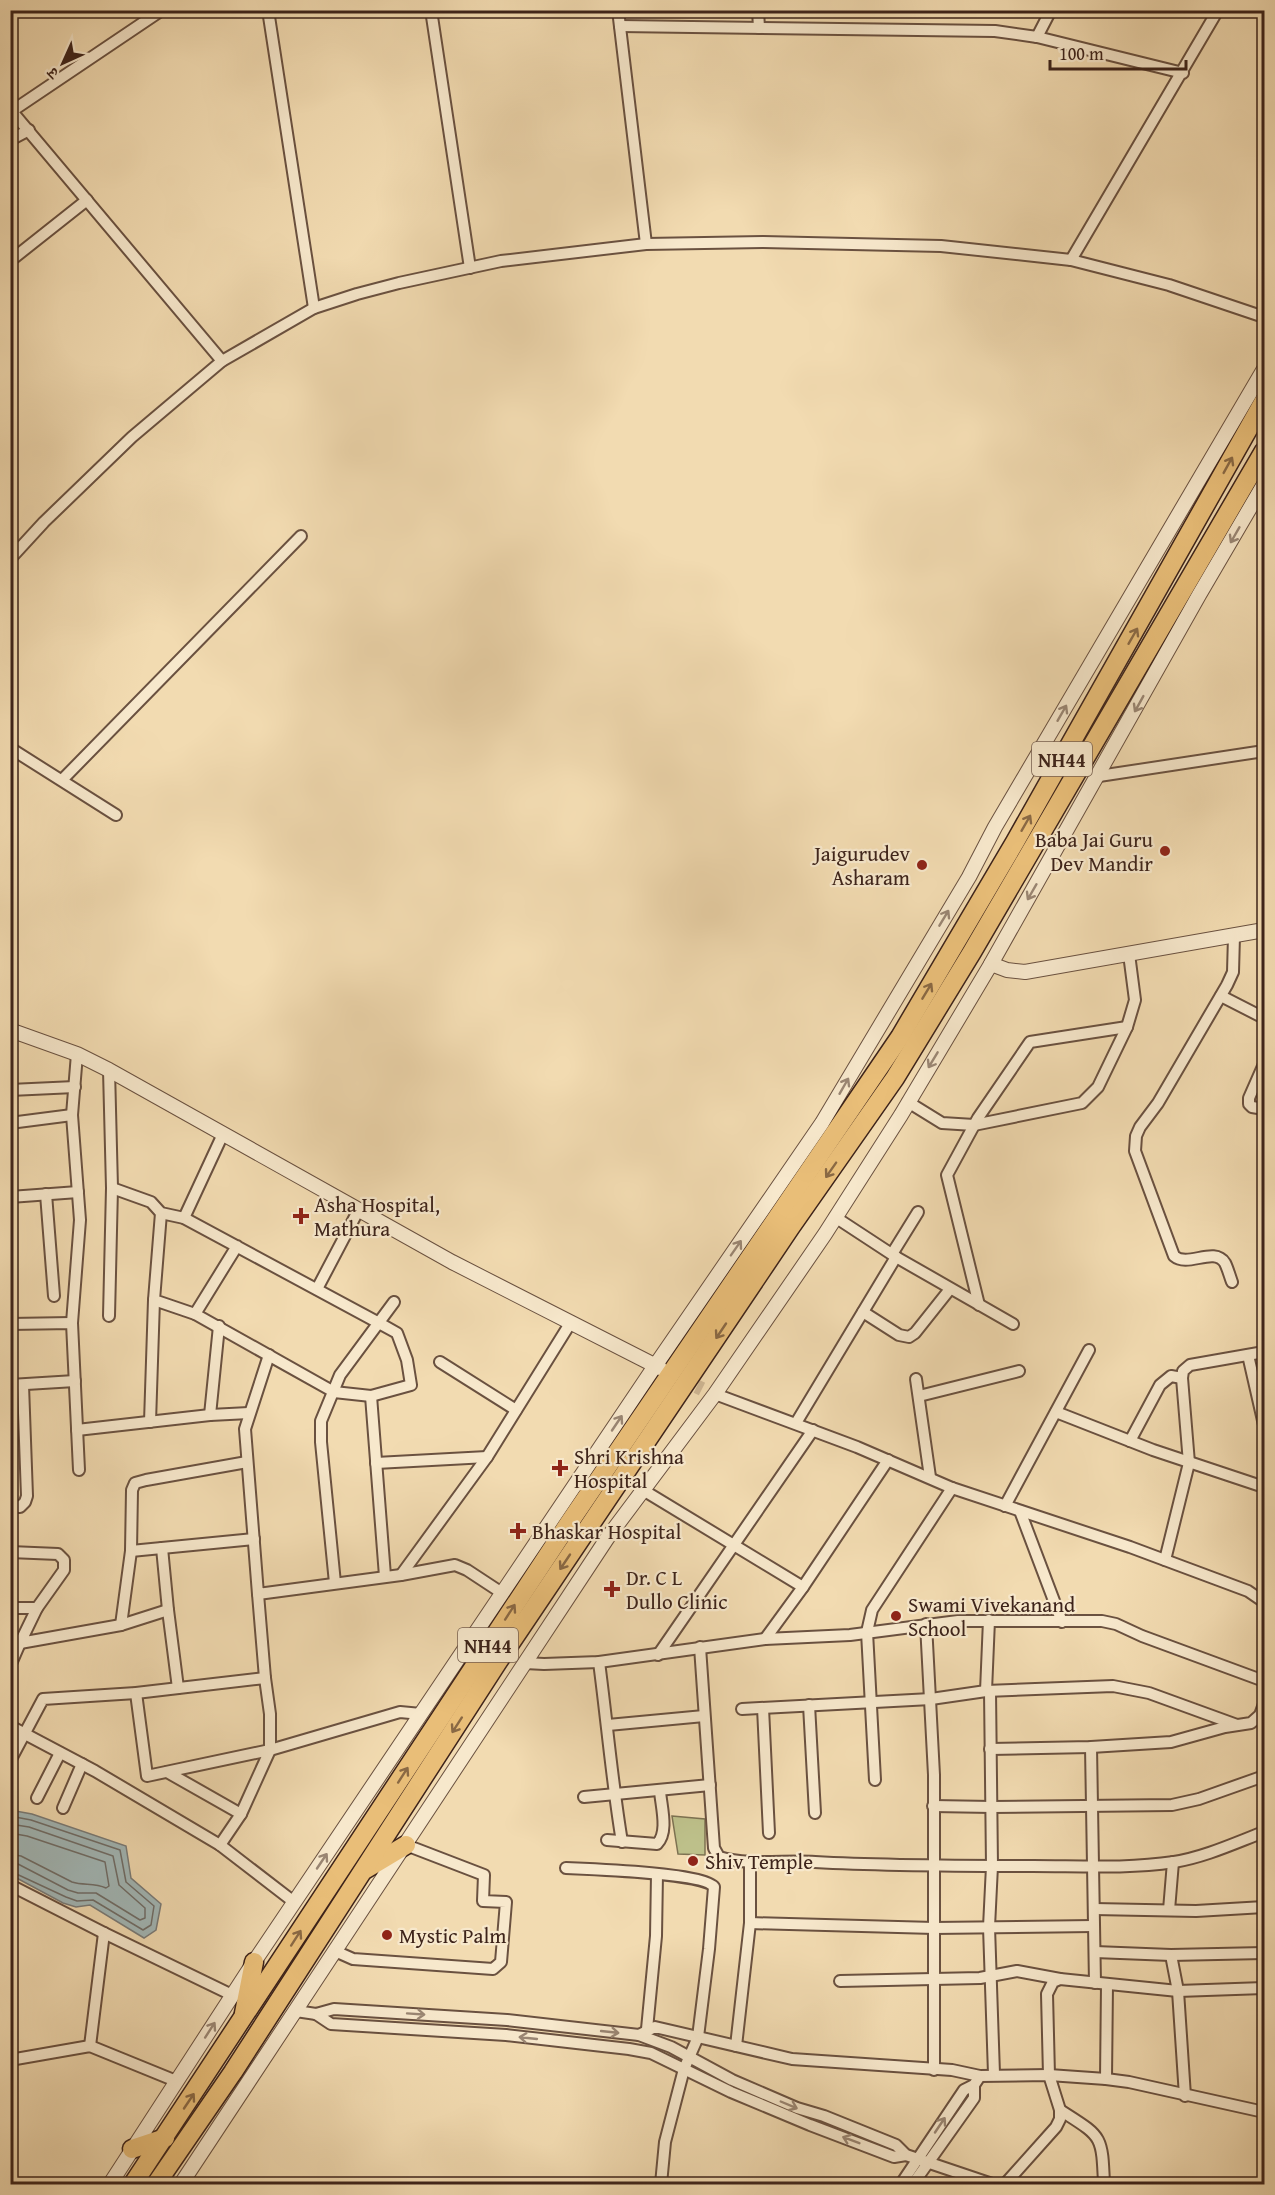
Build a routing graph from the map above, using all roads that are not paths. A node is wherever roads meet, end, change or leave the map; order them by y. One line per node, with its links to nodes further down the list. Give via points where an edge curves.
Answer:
1 (162, 10): 12 (street)
2 (268, 10): 20 (street)
3 (431, 10): 19 (street)
4 (618, 10): 8 (street)
5 (758, 10): 9 (street)
6 (1051, 10): 10 (street)
7 (1218, 10): 11 (street)
8 (620, 26): 9 (street); 16 (street)
9 (759, 28): 10 (street, via 980,30)
10 (1037, 37): 11 (street)
11 (1183, 73): 17 (street)
12 (11, 110): 13 (street)
13 (29, 130): 14 (street); 15 (street)
14 (10, 140)
15 (87, 200): 18 (street); 22 (street)
16 (646, 244): 17 (street, via 941,246); 19 (street)
17 (1071, 260): 21 (street, via 1169,285)
18 (10, 261)
19 (470, 268): 20 (street, via 399,283)
20 (314, 308): 22 (street)
21 (1264, 317)
22 (222, 361): 28 (street, via 132,437)
23 (1264, 369): 85 (street, one-way to 23, via 822,1123)
24 (1264, 401): 228 (highway, NH44, one-way to 24, via 569,1522 893,1047 1015,842)
25 (1264, 451): 199 (highway, NH44, one-way to 199, via 914,1049 664,1413)
26 (1264, 484): 31 (street, one-way to 31)
27 (301, 536): 32 (street)
28 (10, 559)
29 (10, 748): 32 (street)
30 (1264, 751): 31 (street)
31 (1099, 776): 37 (street, one-way to 37)
32 (62, 780): 33 (street)
33 (116, 815)
34 (1264, 930): 35 (street)
35 (1234, 936): 36 (street); 38 (street, via 1233,972)
36 (1129, 954): 37 (street, via 1025,972); 40 (street, via 1135,1000)
37 (991, 964): 47 (street, one-way to 47)
38 (1221, 996): 39 (street); 64 (street, via 1140,1127 1135,1144 1174,1256 1179,1260 1220,1258)
39 (1264, 1018)
40 (1126, 1027): 51 (street, via 1030,1042); 51 (street, via 1098,1087 1082,1103)
41 (10, 1030): 42 (street)
42 (77, 1054): 44 (street); 45 (street)
43 (1264, 1064): 48 (street, via 1249,1098 1252,1107)
44 (109, 1070): 52 (street); 53 (street)
45 (75, 1087): 46 (street); 49 (street)
46 (10, 1090)
47 (908, 1102): 51 (street, via 942,1123); 60 (street)
48 (1264, 1109)
49 (72, 1114): 50 (street); 54 (street)
50 (10, 1123)
51 (974, 1125): 70 (street, via 946,1175)
52 (223, 1134): 57 (street); 61 (street)
53 (112, 1188): 59 (street, via 152,1202); 73 (street)
54 (78, 1192): 55 (street); 75 (street, via 80,1220)
55 (46, 1194): 56 (street); 67 (street)
56 (10, 1197)
57 (358, 1211): 65 (street); 74 (street)
58 (918, 1212): 63 (street)
59 (161, 1213): 61 (street); 68 (street)
60 (835, 1217): 63 (street); 92 (street)
61 (184, 1218): 62 (street)
62 (237, 1246): 65 (street); 72 (street)
63 (894, 1256): 66 (street); 71 (street)
64 (1232, 1282)
65 (317, 1289): 76 (street)
66 (950, 1289): 70 (street); 71 (street, via 909,1337 899,1335)
67 (54, 1296)
68 (154, 1300): 72 (street); 101 (street)
69 (394, 1302): 76 (street)
70 (979, 1305): 78 (street)
71 (863, 1312): 102 (street)
72 (195, 1314): 79 (street)
73 (109, 1316)
74 (571, 1322): 85 (street); 96 (street)
75 (72, 1323): 77 (street); 89 (street)
76 (380, 1323): 93 (street, via 340,1375); 94 (street, via 397,1333 411,1385)
77 (10, 1324)
78 (1013, 1324)
79 (219, 1326): 82 (street); 100 (street)
80 (1089, 1350): 98 (street)
81 (1264, 1352): 83 (street)
82 (269, 1355): 93 (street); 99 (street)
83 (1248, 1355): 87 (street, via 1190,1365); 97 (street)
84 (440, 1362): 96 (street)
85 (658, 1367): 132 (street, one-way to 85)
86 (1019, 1371): 95 (street)
87 (1182, 1378): 106 (street, via 1165,1379); 111 (street)
88 (916, 1379): 95 (street)
89 (75, 1381): 91 (street); 104 (street)
90 (10, 1385): 91 (street)
91 (23, 1385): 117 (street, via 27,1496 20,1507)
92 (709, 1391): 102 (street); 116 (street)
93 (334, 1392): 94 (street); 128 (street, via 321,1421 321,1442)
94 (371, 1396): 110 (street)
95 (919, 1396): 113 (street)
96 (516, 1410): 107 (street)
97 (1263, 1411): 103 (street)
98 (1056, 1412): 106 (street); 118 (street)
99 (249, 1413): 100 (street); 109 (street, via 245,1430)
100 (210, 1414): 101 (street)
101 (150, 1422): 104 (street)
102 (796, 1424): 105 (street)
103 (1264, 1425)
104 (77, 1430): 112 (street)
105 (813, 1430): 108 (street); 121 (street)
106 (1130, 1441): 111 (street)
107 (487, 1456): 110 (street); 126 (street)
108 (888, 1460): 113 (street); 129 (street)
109 (247, 1462): 120 (street); 123 (street, via 135,1484)
110 (376, 1462): 127 (street)
111 (1189, 1463): 114 (street); 125 (street)
112 (79, 1470)
113 (930, 1478): 115 (street)
114 (1264, 1487)
115 (952, 1488): 118 (street); 142 (street, via 872,1611)
116 (643, 1490): 121 (street); 148 (street)
117 (10, 1506)
118 (1005, 1506): 119 (street)
119 (1020, 1511): 125 (street); 139 (street)
120 (254, 1539): 122 (street); 133 (street)
121 (735, 1546): 129 (street); 146 (street)
122 (162, 1548): 123 (street); 137 (street)
123 (131, 1551): 141 (street)
124 (10, 1552): 136 (street, via 58,1554 64,1560 64,1570)
125 (1165, 1560): 131 (street)
126 (401, 1575): 127 (street); 132 (street, via 455,1565)
127 (385, 1576): 128 (street)
128 (335, 1583): 133 (street)
129 (802, 1587): 143 (street)
130 (1264, 1590): 131 (street)
131 (1248, 1591): 134 (street)
132 (502, 1593): 161 (street)
133 (258, 1594): 150 (street)
134 (1264, 1602)
135 (10, 1608): 136 (street)
136 (38, 1608): 144 (street)
137 (168, 1610): 141 (street); 152 (street)
138 (989, 1620): 139 (street); 140 (street); 153 (street)
139 (1062, 1622): 151 (street, via 1116,1624)
140 (926, 1624): 142 (street); 155 (street)
141 (121, 1625): 144 (street)
142 (867, 1632): 143 (street); 156 (street)
143 (765, 1639): 145 (street)
144 (20, 1643): 149 (street)
145 (700, 1647): 146 (street); 162 (street)
146 (658, 1654): 147 (street)
147 (599, 1662): 148 (street); 163 (street)
148 (525, 1663): 192 (street)
149 (10, 1666)
150 (265, 1678): 152 (street); 169 (street)
151 (1264, 1682)
152 (178, 1688): 154 (street)
153 (988, 1691): 155 (street); 164 (street, via 1125,1687); 168 (street)
154 (136, 1693): 166 (street, via 43,1699); 173 (street, via 147,1776)
155 (931, 1699): 156 (street); 181 (street)
156 (870, 1701): 158 (street); 175 (street)
157 (1264, 1704): 164 (street, via 1256,1720)
158 (809, 1705): 159 (street); 185 (street)
159 (763, 1708): 160 (street); 188 (street)
160 (742, 1709)
161 (421, 1714): 169 (street, via 400,1712); 202 (street, one-way to 161)
162 (704, 1716): 163 (street); 176 (street)
163 (608, 1725): 178 (street)
164 (1237, 1725): 167 (street, via 1172,1742)
165 (10, 1726): 166 (street)
166 (25, 1732): 170 (street); 171 (street)
167 (1091, 1747): 168 (street); 183 (street)
168 (990, 1749): 182 (street)
169 (270, 1750): 173 (street); 186 (street)
170 (60, 1753): 172 (street); 180 (street)
171 (10, 1761)
172 (82, 1764): 184 (street); 191 (street)
173 (167, 1772): 186 (street)
174 (1264, 1776): 183 (street, via 1186,1803)
175 (875, 1780)
176 (710, 1785): 177 (street); 193 (street, via 716,1854)
177 (660, 1791): 178 (street); 190 (street, via 662,1839 657,1844)
178 (614, 1795): 179 (street); 190 (street)
179 (584, 1797)
180 (37, 1798)
181 (933, 1806): 182 (street); 195 (street)
182 (992, 1807): 183 (street); 196 (street)
183 (1090, 1807): 198 (street)
184 (63, 1808)
185 (815, 1813)
186 (241, 1814): 191 (street)
187 (1264, 1832): 194 (street)
188 (769, 1833)
189 (607, 1840): 190 (street)
190 (622, 1842)
191 (220, 1845): 202 (street)
192 (405, 1845): 199 (highway); 211 (street); 211 (street, via 484,1875 483,1901 506,1902 501,1962 493,1969 353,1959)
193 (750, 1862): 195 (street); 206 (street)
194 (1173, 1862): 198 (street); 205 (street)
195 (934, 1865): 196 (street); 209 (street)
196 (992, 1866): 198 (street); 208 (street)
197 (566, 1868): 200 (street)
198 (1092, 1868): 204 (street)
199 (362, 1871): 253 (highway, NH44)
200 (657, 1874): 231 (street, via 656,1936); 232 (street, via 707,1881 714,1887)
201 (10, 1885): 210 (street)
202 (294, 1902): 215 (street)
203 (1264, 1907): 205 (street)
204 (1094, 1909): 205 (street); 207 (street)
205 (1169, 1910)
206 (750, 1923): 209 (street); 235 (street)
207 (1094, 1926): 208 (street); 212 (street)
208 (989, 1927): 209 (street); 216 (street)
209 (934, 1929): 218 (street)
210 (104, 1933): 224 (street); 234 (street)
211 (335, 1951): 225 (street)
212 (1095, 1952): 214 (street); 220 (street)
213 (1264, 1953): 214 (street)
214 (1171, 1955): 223 (street)
215 (254, 1962): 224 (street); 228 (highway)
216 (991, 1977): 217 (street, via 1017,1971); 218 (street); 240 (street)
217 (1060, 1979): 220 (street); 241 (street, via 1053,1982 1047,1994)
218 (935, 1980): 219 (street); 239 (street)
219 (840, 1982)
220 (1095, 1983): 221 (street)
221 (1107, 1985): 223 (street); 242 (street)
222 (1264, 1988): 223 (street)
223 (1178, 1991): 245 (street)
224 (232, 1995): 244 (street, one-way to 224)
225 (296, 2011): 227 (street); 256 (street)
226 (387, 2013): 227 (street, via 334,2009); 229 (street, one-way to 229); 230 (street)
227 (316, 2014): 230 (street, via 331,2024)
228 (242, 2021): 250 (highway, NH44, one-way to 228)
229 (558, 2026): 231 (street, one-way to 231); 233 (street)
230 (385, 2028): 233 (street, one-way to 230)
231 (643, 2032): 232 (street, via 655,2027); 236 (street)
232 (698, 2037): 235 (street); 236 (street)
233 (555, 2041): 238 (street, via 629,2049 651,2054)
234 (90, 2046): 237 (street); 244 (street)
235 (736, 2046): 239 (street, via 792,2059)
236 (689, 2057): 238 (street); 248 (street, one-way to 248, via 796,2108)
237 (10, 2060)
238 (684, 2070): 249 (street); 257 (street, via 665,2142)
239 (934, 2070): 243 (street, via 952,2070)
240 (994, 2074): 241 (street); 243 (street)
241 (1048, 2075): 242 (street); 246 (street)
242 (1106, 2079): 245 (street)
243 (977, 2080): 252 (street, via 974,2098)
244 (176, 2081): 251 (street)
245 (1185, 2096): 247 (street)
246 (1060, 2110): 261 (street, via 1056,2127); 262 (street, via 1088,2128 1100,2142)
247 (1264, 2112)
248 (834, 2119): 249 (street); 252 (street, via 896,2145)
249 (831, 2132): 252 (street, one-way to 249, via 894,2157)
250 (165, 2138): 251 (highway); 255 (highway, NH44)
251 (132, 2149): 254 (street)
252 (916, 2159): 258 (street); 259 (street); 260 (street)
253 (163, 2179)
254 (110, 2184)
255 (134, 2184)
256 (181, 2184)
257 (661, 2184)
258 (901, 2184)
259 (913, 2184)
260 (992, 2184)
261 (1005, 2184)
262 (1104, 2184)

